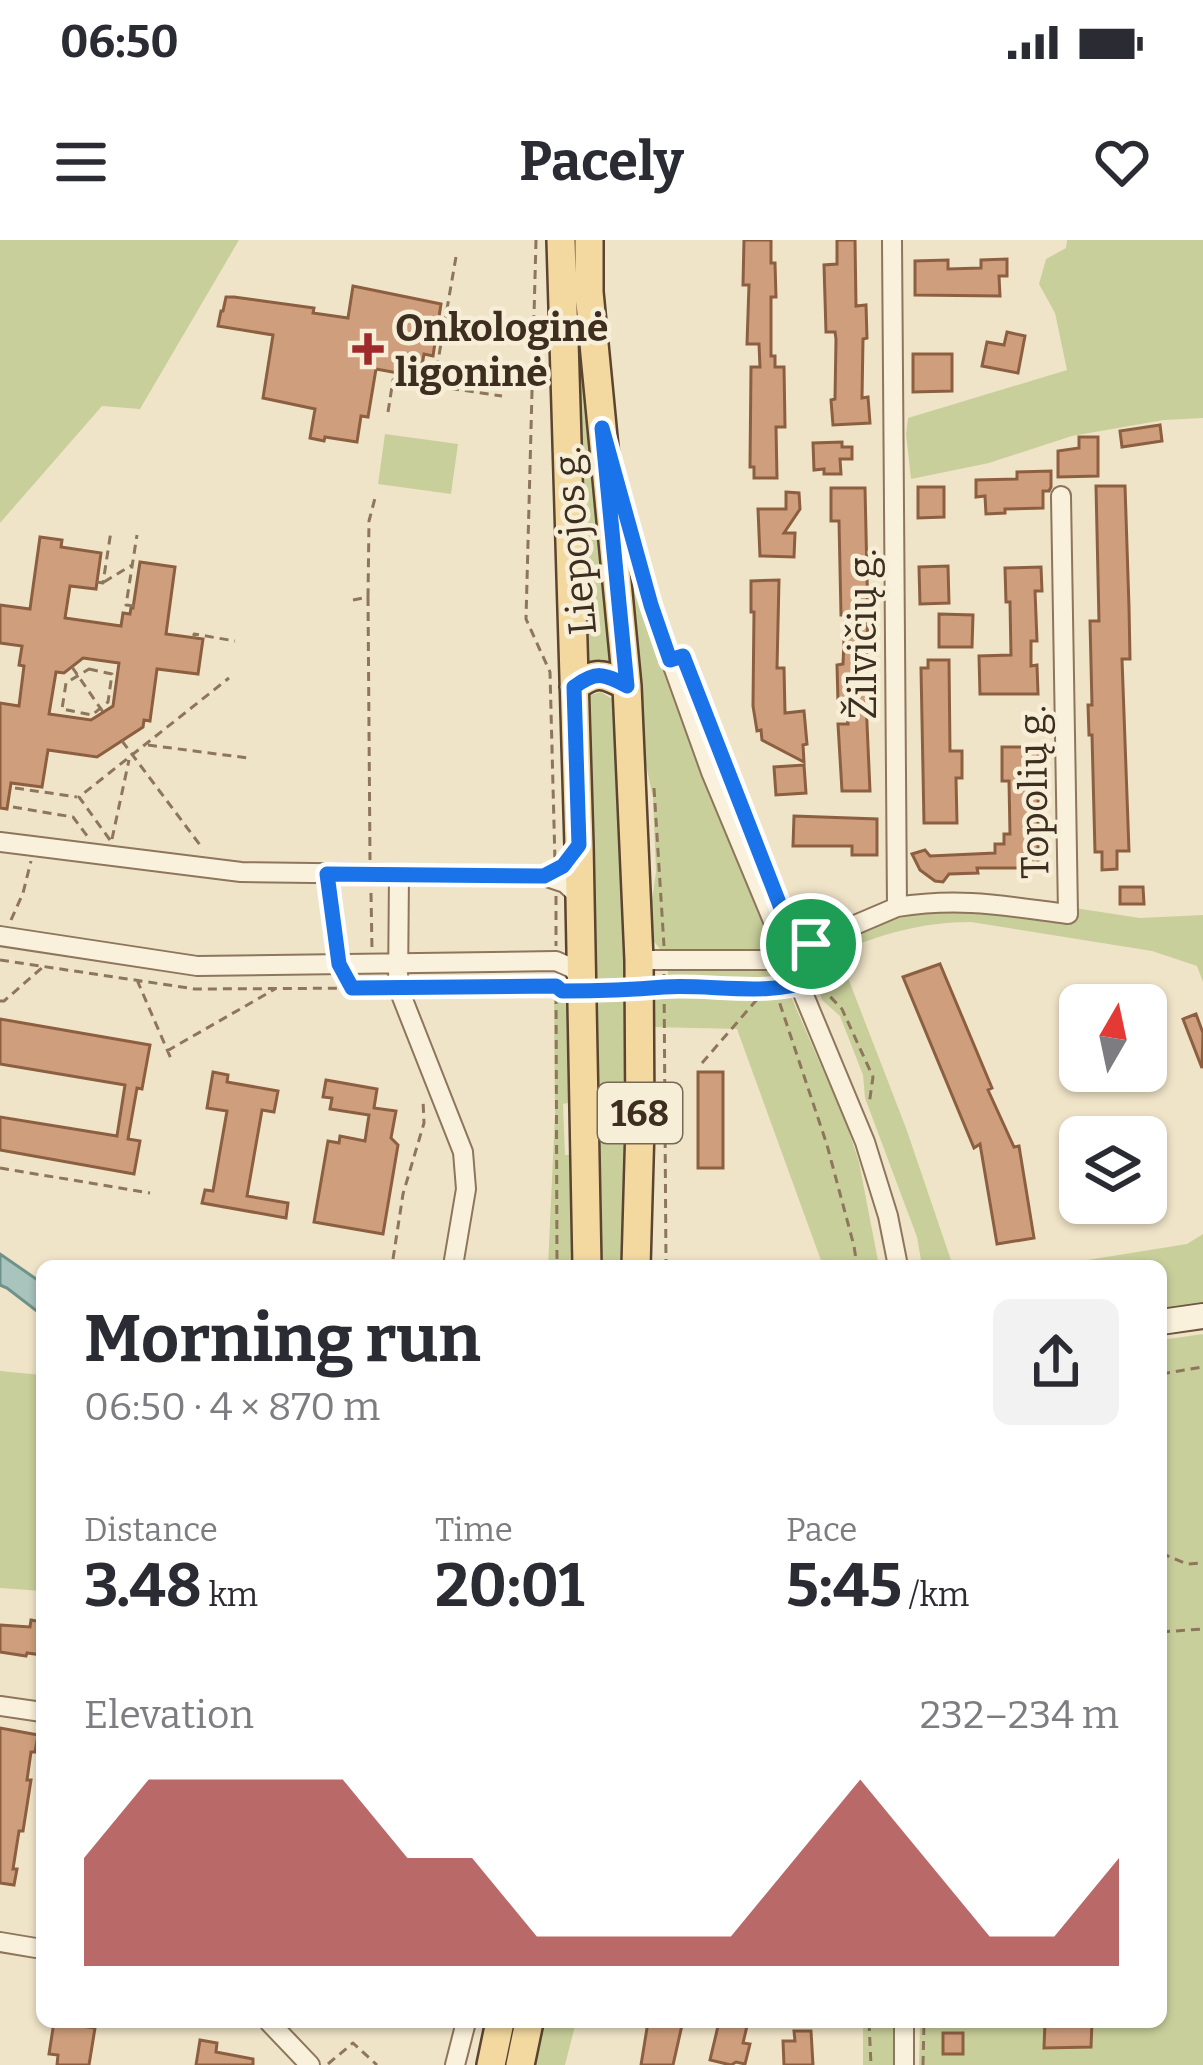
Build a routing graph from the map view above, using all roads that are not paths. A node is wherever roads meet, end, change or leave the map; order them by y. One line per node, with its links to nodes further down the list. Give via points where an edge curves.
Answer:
1 (561, 240): 7 (main road, Liepojos g. / 168)
2 (589, 240): 4 (main road, Liepojos g. / 168)
3 (892, 240): 12 (street, Žilvičių g.)
4 (602, 428): 6 (main road, Liepojos g. / 168); 15 (street, via 651,605)
5 (1061, 496): 12 (street, Topolių g., via 1068,914 977,902)
6 (627, 686): 7 (main road, via 602,674); 16 (main road, Liepojos g. / 168)
7 (574, 687): 9 (main road, Liepojos g. / 168)
8 (0, 842): 10 (street, via 241,872)
9 (579, 845): 11 (street); 13 (main road, Liepojos g. / 168)
10 (399, 875): 11 (street); 18 (street)
11 (552, 876): 13 (street, via 573,889)
12 (898, 908): 15 (street)
13 (580, 911): 17 (street, via 573,944); 19 (main road, Liepojos g. / 168)
14 (2, 936): 18 (street, via 197,965)
15 (787, 954): 16 (street); 23 (street, via 806,982 865,1142)
16 (652, 960): 22 (main road, Liepojos g. / 168)
17 (556, 962): 18 (street); 19 (street, via 572,968)
18 (397, 963): 20 (street, via 398,987 463,1152)
19 (574, 986): 21 (main road, Liepojos g. / 168)
20 (455, 1260)
21 (587, 1260)
22 (636, 1260)
23 (897, 1260)
24 (1203, 1316): 25 (main road)
25 (1167, 1321)
26 (0, 1706): 27 (street)
27 (36, 1711)
28 (0, 1942): 29 (street)
29 (36, 1948)
30 (275, 2028): 35 (street)
31 (464, 2028): 36 (street)
32 (499, 2028): 37 (main road)
33 (529, 2028): 38 (main road)
34 (904, 2028): 39 (street)
35 (310, 2065)
36 (455, 2065)
37 (491, 2065)
38 (520, 2065)
39 (904, 2065)

